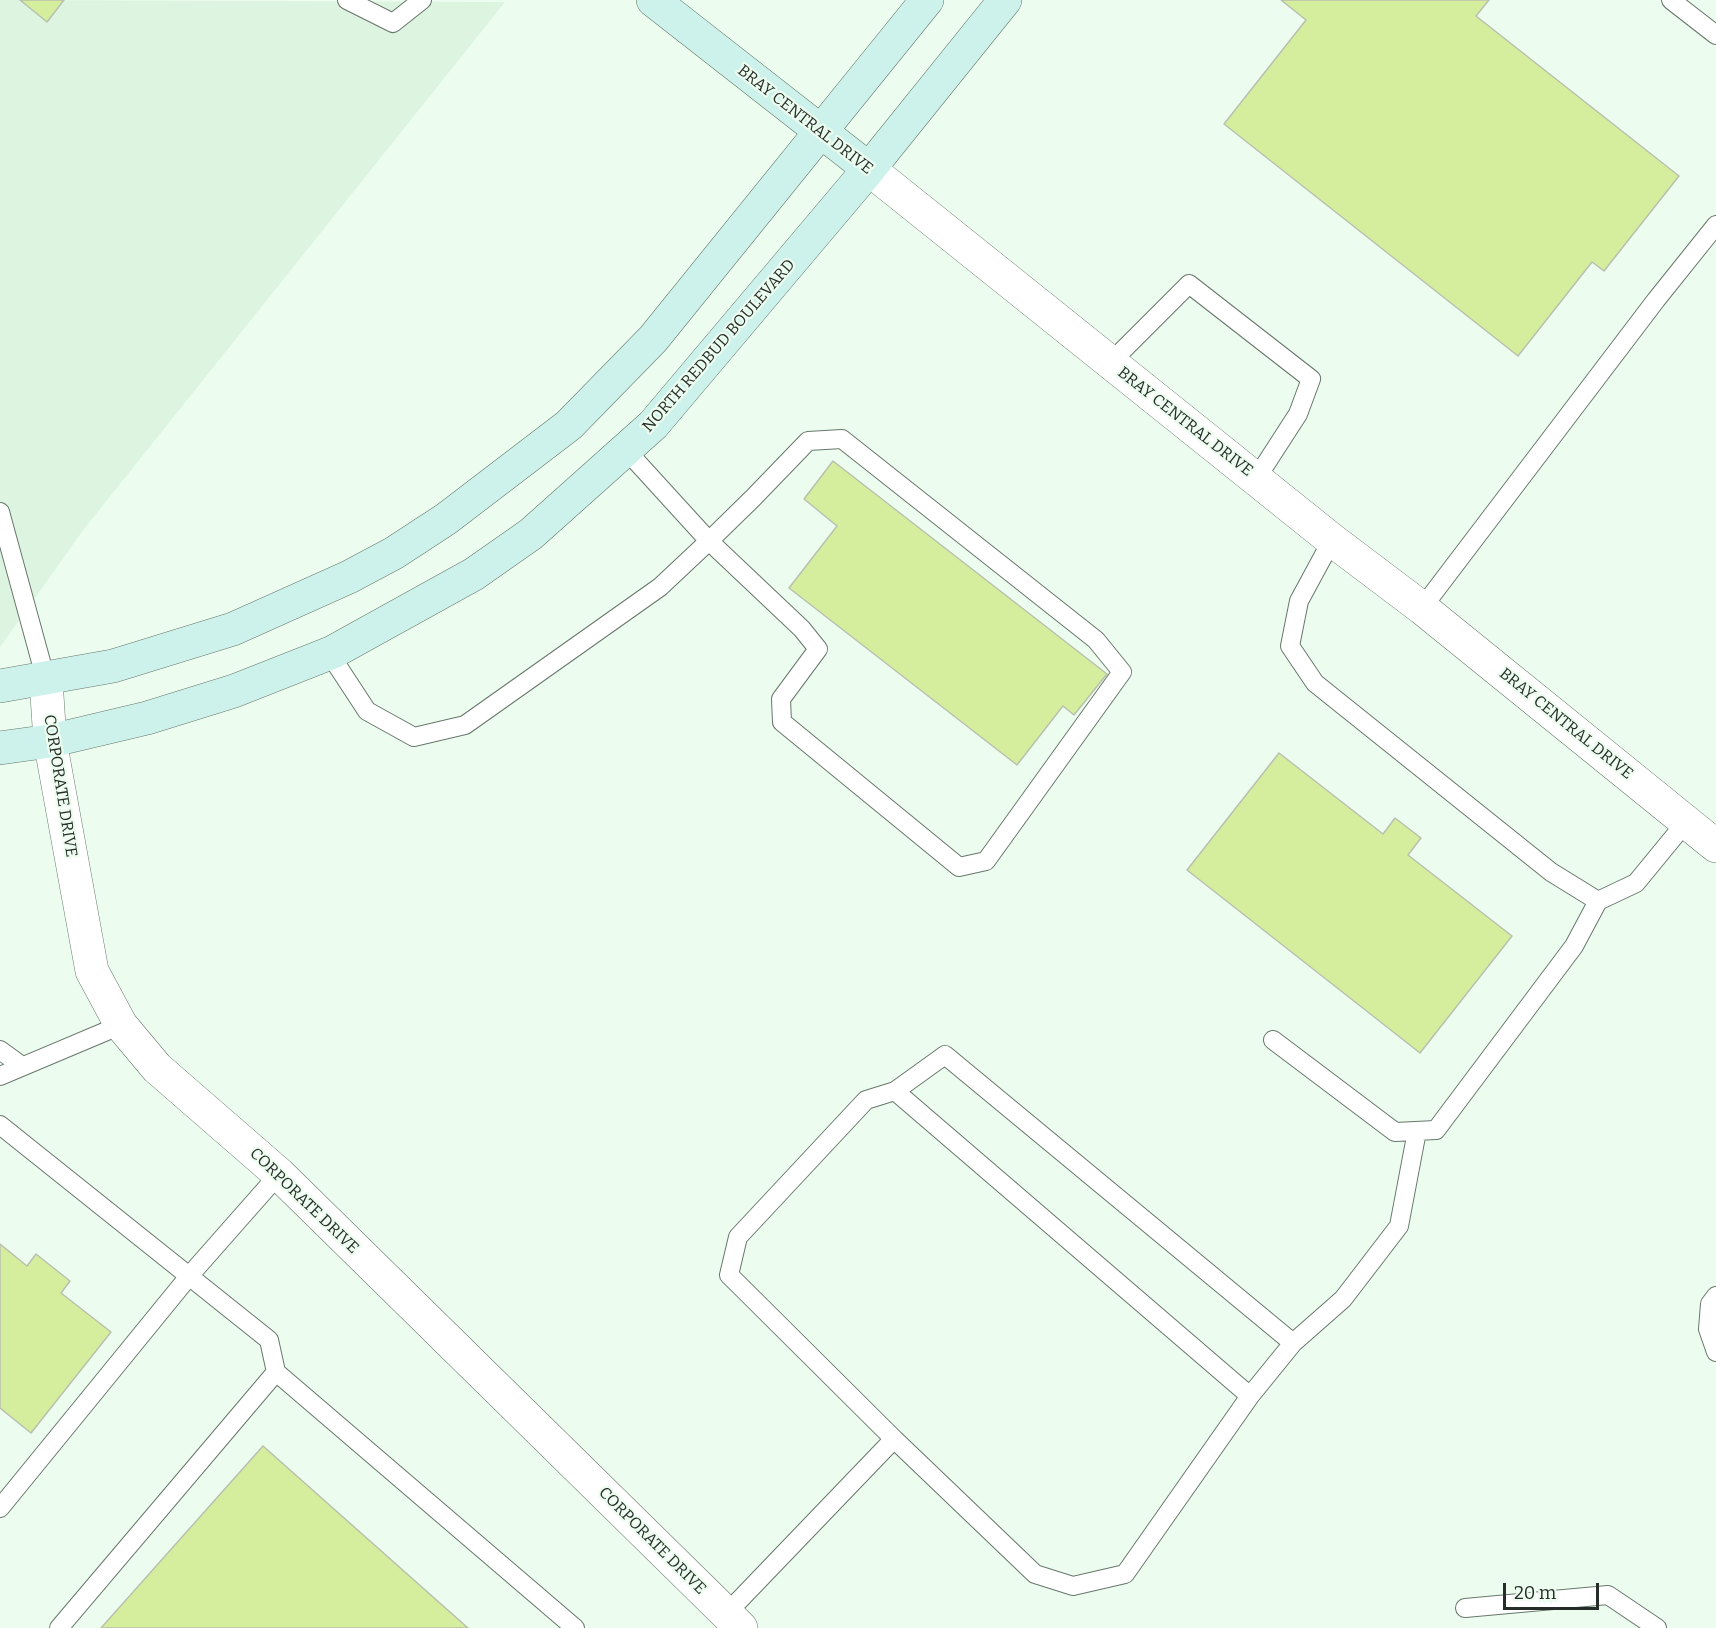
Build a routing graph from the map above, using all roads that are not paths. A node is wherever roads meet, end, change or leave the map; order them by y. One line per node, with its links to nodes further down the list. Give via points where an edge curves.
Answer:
1 (347, 0): 2 (lane, via 393,23)
2 (422, 0)
3 (653, 0): 8 (street, BRAY CENTRAL DRIVE)
4 (927, 0): 8 (street)
5 (1005, 0): 9 (street, NORTH REDBUD BOULEVARD)
6 (1671, 0): 7 (lane)
7 (1716, 35)
8 (820, 133): 9 (street, BRAY CENTRAL DRIVE); 19 (street, via 645,347 569,425 446,519 350,577 233,628 113,666)
9 (869, 169): 11 (street, BRAY CENTRAL DRIVE); 12 (street, NORTH REDBUD BOULEVARD, via 701,371)
10 (1716, 225): 17 (lane)
11 (1110, 363): 13 (street, BRAY CENTRAL DRIVE); 13 (lane, via 1189,284 1311,379 1298,414)
12 (626, 450): 16 (lane); 18 (street, NORTH REDBUD BOULEVARD, via 531,534 474,574)
13 (1256, 479): 15 (street, BRAY CENTRAL DRIVE)
14 (0, 512): 19 (lane)
15 (1332, 540): 17 (street, BRAY CENTRAL DRIVE); 25 (lane, via 1299,601 1290,646 1315,682 1551,872)
16 (709, 541): 16 (lane, via 808,441 842,439 1096,640 1122,672 986,861 959,867 782,722 781,699 818,649); 18 (lane, via 660,587 465,725 414,737 367,711)
17 (1422, 608): 23 (street, BRAY CENTRAL DRIVE)
18 (329, 653): 21 (street, NORTH REDBUD BOULEVARD, via 234,692)
19 (46, 680): 20 (street); 21 (street, CORPORATE DRIVE)
20 (0, 686)
21 (50, 741): 22 (street, NORTH REDBUD BOULEVARD); 26 (street, CORPORATE DRIVE, via 92,971)
22 (0, 748)
23 (1686, 822): 24 (street, BRAY CENTRAL DRIVE); 25 (lane, via 1636,883)
24 (1716, 846)
25 (1598, 901): 33 (lane, via 1574,946 1436,1130)
26 (121, 1025): 29 (lane); 34 (street, CORPORATE DRIVE, via 157,1068)
27 (1273, 1040): 33 (lane, via 1395,1132)
28 (0, 1050): 29 (lane)
29 (22, 1066): 30 (lane)
30 (0, 1076)
31 (895, 1091): 37 (lane, via 945,1055); 40 (lane); 41 (lane, via 867,1100 738,1237 729,1275)
32 (0, 1125): 35 (lane)
33 (1417, 1131): 37 (lane, via 1399,1226 1343,1299)
34 (279, 1174): 35 (lane); 44 (street, CORPORATE DRIVE)
35 (190, 1275): 39 (lane, via 269,1340); 42 (lane)
36 (1716, 1296): 38 (lane, via 1710,1304 1708,1329)
37 (1293, 1343): 40 (lane)
38 (1716, 1352)
39 (276, 1372): 45 (lane); 46 (lane)
40 (1250, 1396): 41 (lane, via 1125,1574 1074,1586 1035,1574)
41 (894, 1439): 44 (lane)
42 (0, 1508)
43 (1465, 1608): 47 (lane, via 1608,1595)
44 (733, 1621)
45 (59, 1628)
46 (575, 1628)
47 (1657, 1628)

